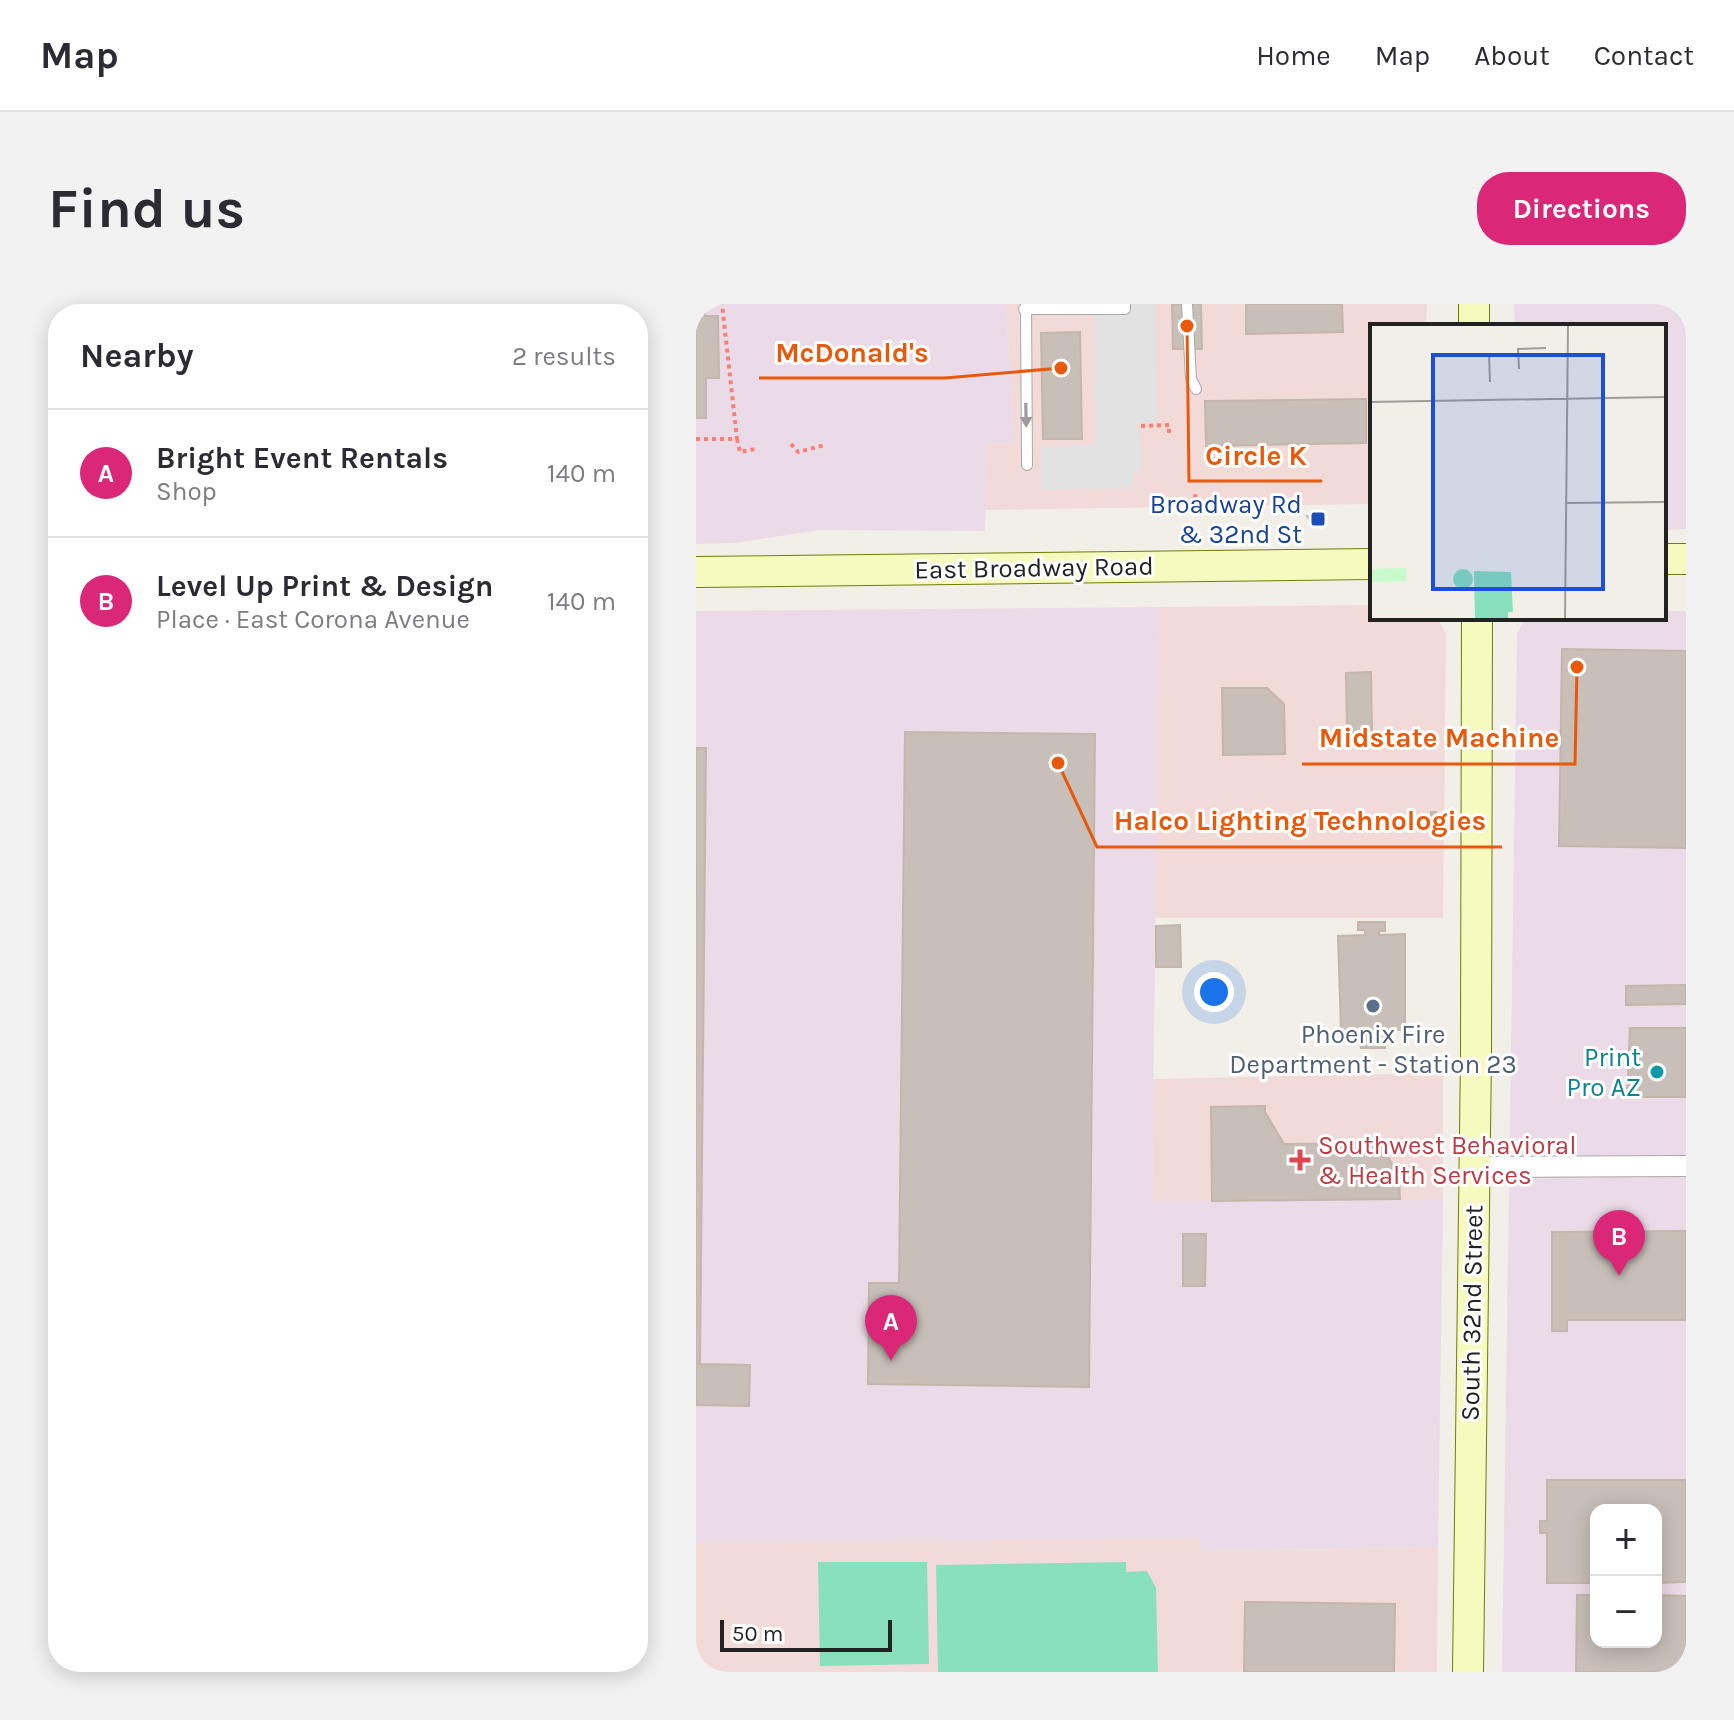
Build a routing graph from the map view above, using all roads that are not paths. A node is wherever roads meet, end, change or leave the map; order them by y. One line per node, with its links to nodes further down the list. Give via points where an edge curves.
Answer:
1 (1187, 304): 4 (lane)
2 (1025, 306): 3 (lane); 5 (lane, one-way to 5)
3 (1125, 306)
4 (1196, 389)
5 (1027, 465)
6 (1370, 564): 7 (main road, East Broadway Road)
7 (696, 572)
8 (1477, 620): 10 (main road, South 32nd Street)
9 (1686, 1166): 10 (street)
10 (1474, 1167): 11 (main road, South 32nd Street)
11 (1468, 1672)

